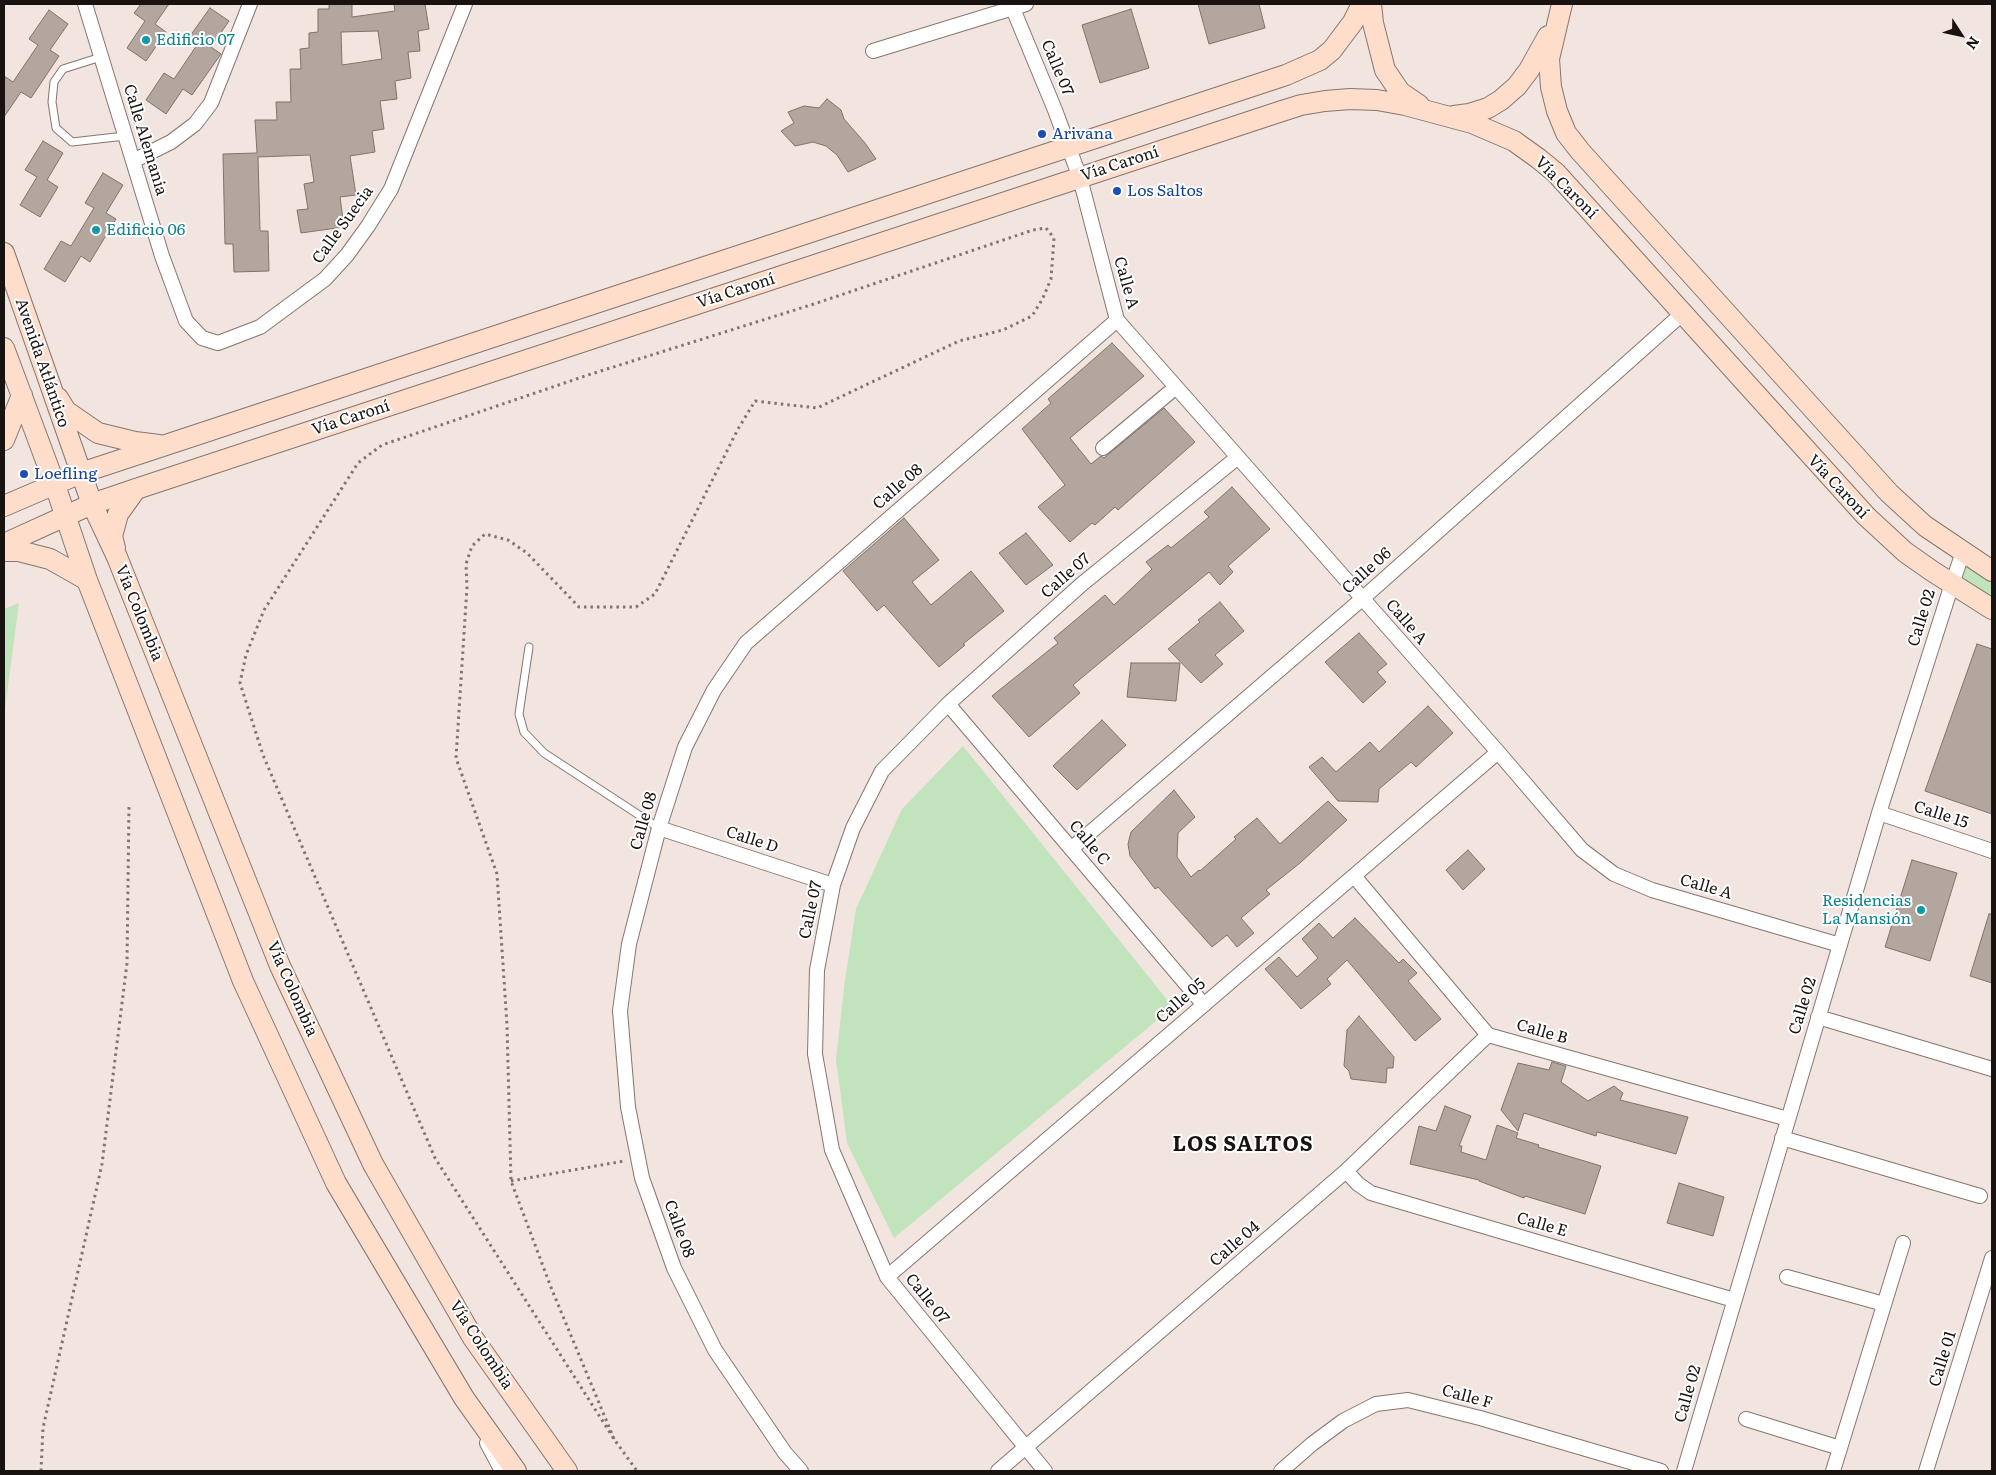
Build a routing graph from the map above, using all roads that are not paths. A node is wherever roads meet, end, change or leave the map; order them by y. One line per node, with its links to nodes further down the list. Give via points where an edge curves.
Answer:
1 (85, 4): 10 (street, Calle Alemania)
2 (250, 4): 14 (street, via 210,103 195,124 171,142)
3 (465, 4): 19 (street, Calle Suecia, via 391,189 347,255 325,279 260,327 218,343)
4 (1026, 4): 8 (street)
5 (1362, 4): 13 (main road, Vía Caroní, via 1332,50 1305,68)
6 (1371, 4): 11 (main road, via 1379,50 1392,82 1416,103)
7 (1562, 4): 11 (main road, via 1539,53 1517,86 1488,108 1457,116); 36 (main road, Vía Caroní, via 1549,59 1551,87 1566,133 1889,493 1925,526)
8 (1012, 6): 9 (street); 13 (street, Calle 07, via 1056,110)
9 (873, 51)
10 (101, 57): 12 (street, Calle Alemania); 12 (lane, via 63,69 54,82 52,102 56,128 72,142)
11 (1442, 114): 15 (main road, Vía Caroní, via 1377,100 1350,99 1309,104); 17 (main road, Vía Caroní, via 1514,141 1556,173)
12 (125, 136): 14 (street, Calle Alemania)
13 (1068, 147): 15 (street, Calle 07); 25 (main road, Vía Caroní)
14 (133, 161): 19 (street, Calle Alemania, via 186,321)
15 (1080, 178): 18 (street, Calle A); 30 (main road, Vía Caroní)
16 (4, 253): 21 (main road, Avenida Atlántico)
17 (1682, 314): 40 (main road, Vía Caroní, via 1866,516 1905,552); 41 (street, Calle 06)
18 (1117, 320): 22 (street, Calle A); 47 (street, Calle 08, via 746,643 714,690 686,746)
19 (202, 338)
20 (4, 348): 23 (main road, Avenida Atlántico)
21 (50, 385): 25 (main road, via 66,411 98,433); 28 (main road, Avenida Atlántico)
22 (1176, 387): 26 (street); 27 (street, Calle A)
23 (22, 395): 24 (main road); 29 (main road, Avenida Atlántico)
24 (4, 440)
25 (164, 446): 28 (main road, Vía Caroní)
26 (1103, 448)
27 (1238, 457): 41 (street, Calle A); 44 (street, Calle 07, via 1082,584)
28 (82, 473): 29 (main road, Vía Caroní); 31 (main road, Vía Colombia)
29 (55, 484): 32 (main road, Vía Caroní); 33 (main road)
30 (136, 489): 31 (main road, Vía Caroní); 37 (main road, via 118,514 112,536)
31 (92, 504): 33 (main road, Vía Caroní); 37 (main road, Vía Colombia)
32 (4, 506)
33 (66, 517): 34 (main road, Vía Caroní); 39 (main road)
34 (4, 544)
35 (4, 551): 39 (main road, via 19,551 50,559)
36 (1963, 552): 38 (main road, Vía Caroní); 40 (street, Calle 02)
37 (117, 557): 73 (main road, Vía Colombia, via 280,966 373,1164 474,1338)
38 (1992, 571)
39 (87, 580): 67 (main road, via 243,981 336,1182)
40 (1952, 584): 42 (main road, Vía Caroní); 46 (street, Calle 02)
41 (1362, 599): 45 (street, Calle A); 48 (street, Calle 06)
42 (1992, 609)
43 (529, 647): 47 (lane, via 519,714 524,732 544,753)
44 (948, 704): 48 (street, Calle C); 51 (street, Calle 07, via 882,770 853,828)
45 (1498, 752): 50 (street, Calle 05); 52 (street, Calle A, via 1582,850 1614,874 1652,890)
46 (1879, 813): 49 (street, Calle 15); 52 (street, Calle 02)
47 (659, 828): 51 (street, Calle D); 74 (street, Calle 08, via 629,944 620,1011 628,1107 642,1178 674,1268 715,1350)
48 (1072, 849): 53 (street, Calle C)
49 (1992, 851)
50 (1354, 876): 53 (street, Calle 05); 55 (street)
51 (833, 885): 63 (street, Calle 07, via 817,970 815,1054 832,1150)
52 (1840, 945): 54 (street, Calle 02)
53 (1204, 1004): 63 (street, Calle 05)
54 (1818, 1017): 56 (street); 57 (street, Calle 02)
55 (1488, 1035): 57 (street, Calle B); 59 (street, Calle 04)
56 (1992, 1069)
57 (1788, 1119): 58 (street, Calle 02)
58 (1782, 1138): 60 (street); 65 (street, Calle 02)
59 (1346, 1171): 65 (street, Calle E, via 1371,1193); 69 (street, Calle 04)
60 (1980, 1196)
61 (1903, 1243): 66 (street)
62 (1992, 1258): 81 (street, Calle 01)
63 (888, 1277): 69 (street, Calle 07)
64 (1787, 1277): 66 (street)
65 (1734, 1300): 79 (street, Calle 02)
66 (1884, 1304): 70 (street)
67 (464, 1398): 71 (street); 72 (main road)
68 (1746, 1419): 70 (street)
69 (1025, 1448): 75 (street, Calle 04); 76 (street, Calle 07)
70 (1840, 1448): 80 (street)
71 (502, 1471)
72 (516, 1471)
73 (567, 1471)
74 (801, 1471)
75 (998, 1471)
76 (1045, 1471)
77 (1281, 1471): 78 (street, Calle F, via 1343,1420 1376,1404 1408,1400)
78 (1661, 1471)
79 (1684, 1471)
80 (1833, 1471)
81 (1926, 1471)

